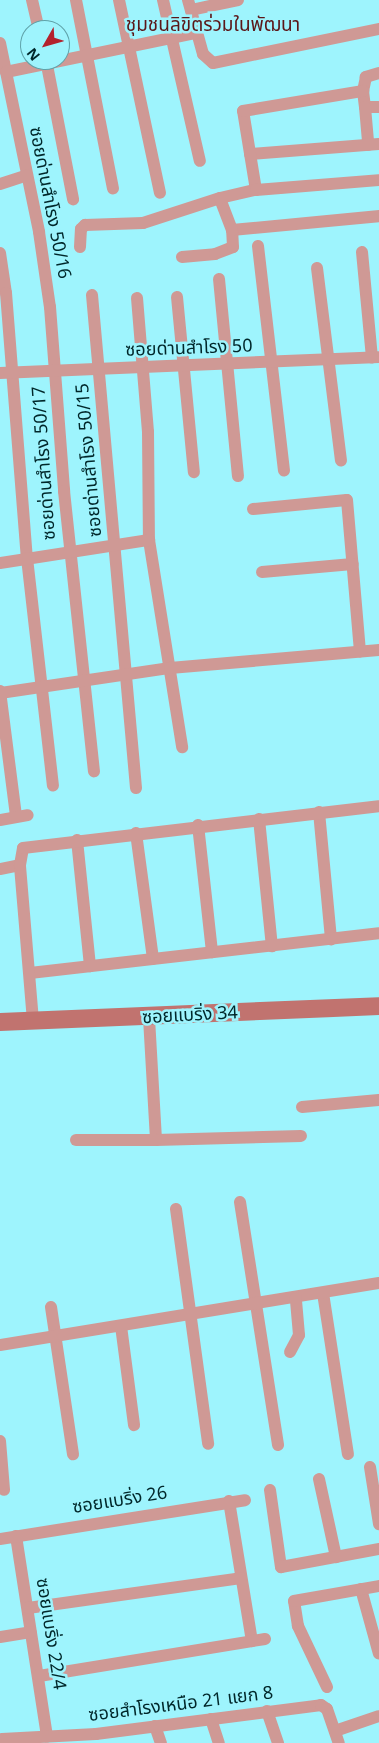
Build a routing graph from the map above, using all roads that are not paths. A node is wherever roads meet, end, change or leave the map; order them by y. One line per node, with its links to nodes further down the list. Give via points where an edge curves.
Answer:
1 (32, 0): 7 (street)
2 (76, 0): 13 (street)
3 (119, 0): 12 (street)
4 (162, 0): 10 (street)
5 (238, 0): 6 (street)
6 (189, 5): 9 (street)
7 (37, 20)
8 (379, 29): 9 (street, via 213,62 203,54)
9 (196, 33): 10 (street)
10 (171, 38): 12 (street); 24 (street)
11 (0, 43): 17 (street, ซอยด่านสำโรง 50/16)
12 (129, 47): 13 (street); 30 (street)
13 (87, 56): 14 (street); 28 (street)
14 (70, 58)
15 (20, 68): 17 (street)
16 (48, 70): 32 (street)
17 (6, 72): 25 (street, ซอยด่านสำโรง 50/16)
18 (379, 73): 19 (street, via 366,77)
19 (363, 91): 20 (street); 23 (street, via 246,109 241,115)
20 (365, 107): 21 (street); 22 (street)
21 (379, 107)
22 (374, 144): 23 (street)
23 (250, 154): 29 (street)
24 (200, 161)
25 (27, 175): 27 (street); 52 (street, ซอยด่านสำโรง 50/16, via 50,307)
26 (379, 180): 29 (street)
27 (0, 184)
28 (113, 188)
29 (256, 190): 31 (street)
30 (160, 193)
31 (220, 198): 34 (street); 36 (street, via 143,223 85,225 81,229)
32 (74, 199)
33 (379, 216): 34 (street)
34 (232, 230): 39 (street, via 234,241 231,249)
35 (258, 246): 47 (street)
36 (80, 248)
37 (362, 252): 45 (street)
38 (0, 254): 53 (street, via 6,292)
39 (182, 257)
40 (317, 268): 46 (street)
41 (219, 279): 48 (street)
42 (92, 294): 51 (street, ซอยด่านสำโรง 50/15)
43 (177, 297): 49 (street)
44 (137, 298): 50 (street)
45 (376, 358): 46 (street, ซอยด่านสำโรง 50)
46 (330, 361): 47 (street, ซอยด่านสำโรง 50); 54 (street)
47 (274, 363): 48 (street, ซอยด่านสำโรง 50); 55 (street)
48 (229, 364): 49 (street, ซอยด่านสำโรง 50); 57 (street)
49 (183, 366): 50 (street, ซอยด่านสำโรง 50); 56 (street)
50 (142, 369): 51 (street, ซอยด่านสำโรง 50); 59 (street, via 148,432)
51 (100, 370): 52 (street, ซอยด่านสำโรง 50); 60 (street, ซอยด่านสำโรง 50/15)
52 (56, 371): 53 (street, ซอยด่านสำโรง 50); 61 (street, ซอยด่านสำโรง 50/17)
53 (5, 373): 62 (street)
54 (341, 462)
55 (284, 470)
56 (194, 472)
57 (238, 476)
58 (253, 508): 64 (street, via 347,500)
59 (149, 540): 60 (street); 68 (street)
60 (115, 546): 61 (street); 69 (street, ซอยด่านสำโรง 50/15)
61 (70, 552): 62 (street); 70 (street, ซอยด่านสำโรง 50/17)
62 (27, 558): 63 (street); 71 (street)
63 (0, 563)
64 (353, 564): 65 (street); 67 (street)
65 (262, 572)
66 (379, 650): 67 (street)
67 (360, 652): 68 (street)
68 (170, 668): 69 (street); 73 (street)
69 (125, 675): 70 (street); 76 (street, ซอยด่านสำโรง 50/15)
70 (83, 680): 71 (street); 74 (street, ซอยด่านสำโรง 50/17)
71 (42, 686): 72 (street); 75 (street)
72 (0, 692): 80 (street, via 22,816)
73 (182, 747)
74 (94, 771)
75 (53, 786)
76 (136, 788)
77 (379, 806): 78 (street)
78 (319, 812): 79 (street); 87 (street)
79 (259, 819): 81 (street); 88 (street)
80 (0, 820)
81 (198, 825): 82 (street); 89 (street)
82 (136, 833): 83 (street); 90 (street)
83 (77, 840): 84 (street, via 23,848); 91 (street)
84 (20, 865): 85 (street); 92 (street)
85 (0, 869)
86 (379, 933): 87 (street)
87 (331, 939): 88 (street)
88 (272, 946): 89 (street)
89 (212, 952): 90 (street)
90 (153, 959): 91 (street)
91 (90, 966): 92 (street)
92 (30, 973): 95 (street)
93 (379, 1006): 94 (street, ซอยแบริ่ง 34)
94 (150, 1018): 95 (street, ซอยแบริ่ง 34); 101 (street)
95 (33, 1021): 96 (street, ซอยแบริ่ง 34)
96 (0, 1022)
97 (379, 1100): 98 (street)
98 (302, 1107)
99 (301, 1136): 101 (street)
100 (76, 1140): 101 (street)
101 (156, 1140)
102 (240, 1202): 107 (street)
103 (176, 1209): 109 (street)
104 (379, 1283): 105 (street)
105 (323, 1293): 106 (street); 119 (street)
106 (296, 1298): 107 (street); 113 (street, via 300,1335)
107 (257, 1304): 109 (street); 117 (street)
108 (50, 1307): 111 (street)
109 (190, 1313): 110 (street); 116 (street)
110 (121, 1326): 111 (street); 114 (street)
111 (54, 1336): 112 (street); 118 (street)
112 (0, 1345)
113 (290, 1352)
114 (134, 1425)
115 (0, 1441): 122 (street)
116 (208, 1444)
117 (278, 1445)
118 (73, 1454)
119 (348, 1454)
120 (370, 1467): 126 (street)
121 (319, 1479): 130 (street)
122 (4, 1490)
123 (270, 1490): 130 (street, via 281,1567)
124 (245, 1500): 125 (street, ซอยแบริ่ง 26)
125 (230, 1502): 127 (street, ซอยแบริ่ง 26); 131 (street)
126 (379, 1524)
127 (16, 1536): 128 (street, ซอยแบริ่ง 26); 134 (street, ซอยแบริ่ง 22/4)
128 (0, 1539)
129 (379, 1549): 130 (street)
130 (336, 1557)
131 (241, 1578): 134 (street); 138 (street)
132 (379, 1586): 133 (street)
133 (361, 1589): 139 (street); 141 (street, via 294,1600 298,1626)
134 (28, 1608): 135 (street, ซอยแบริ่ง 22/4)
135 (32, 1632): 136 (street); 140 (street, ซอยแบริ่ง 22/4)
136 (0, 1637)
137 (265, 1639): 138 (street)
138 (252, 1641): 140 (street)
139 (379, 1654)
140 (39, 1676): 149 (street, ซอยแบริ่ง 22/4)
141 (327, 1687)
142 (267, 1711): 144 (street, ซอยสำโรงเหนือ 21 แยก 8); 146 (street, ซอยสำโรงเหนือ 21 แยก 8, via 321,1705 327,1709); 152 (street)
143 (379, 1716): 146 (street)
144 (211, 1720): 145 (street, ซอยสำโรงเหนือ 21 แยก 8); 151 (street)
145 (155, 1726): 147 (street, ซอยสำโรงเหนือ 21 แยก 8); 150 (street)
146 (335, 1731): 153 (street, ซอยสำโรงเหนือ 21 แยก 8)
147 (98, 1738): 149 (street, ซอยสำโรงเหนือ 21 แยก 8)
148 (2, 1739): 149 (street, ซอยสำโรงเหนือ 21 แยก 8)
149 (40, 1739)
150 (161, 1743)
151 (219, 1743)
152 (278, 1743)
153 (339, 1743)

